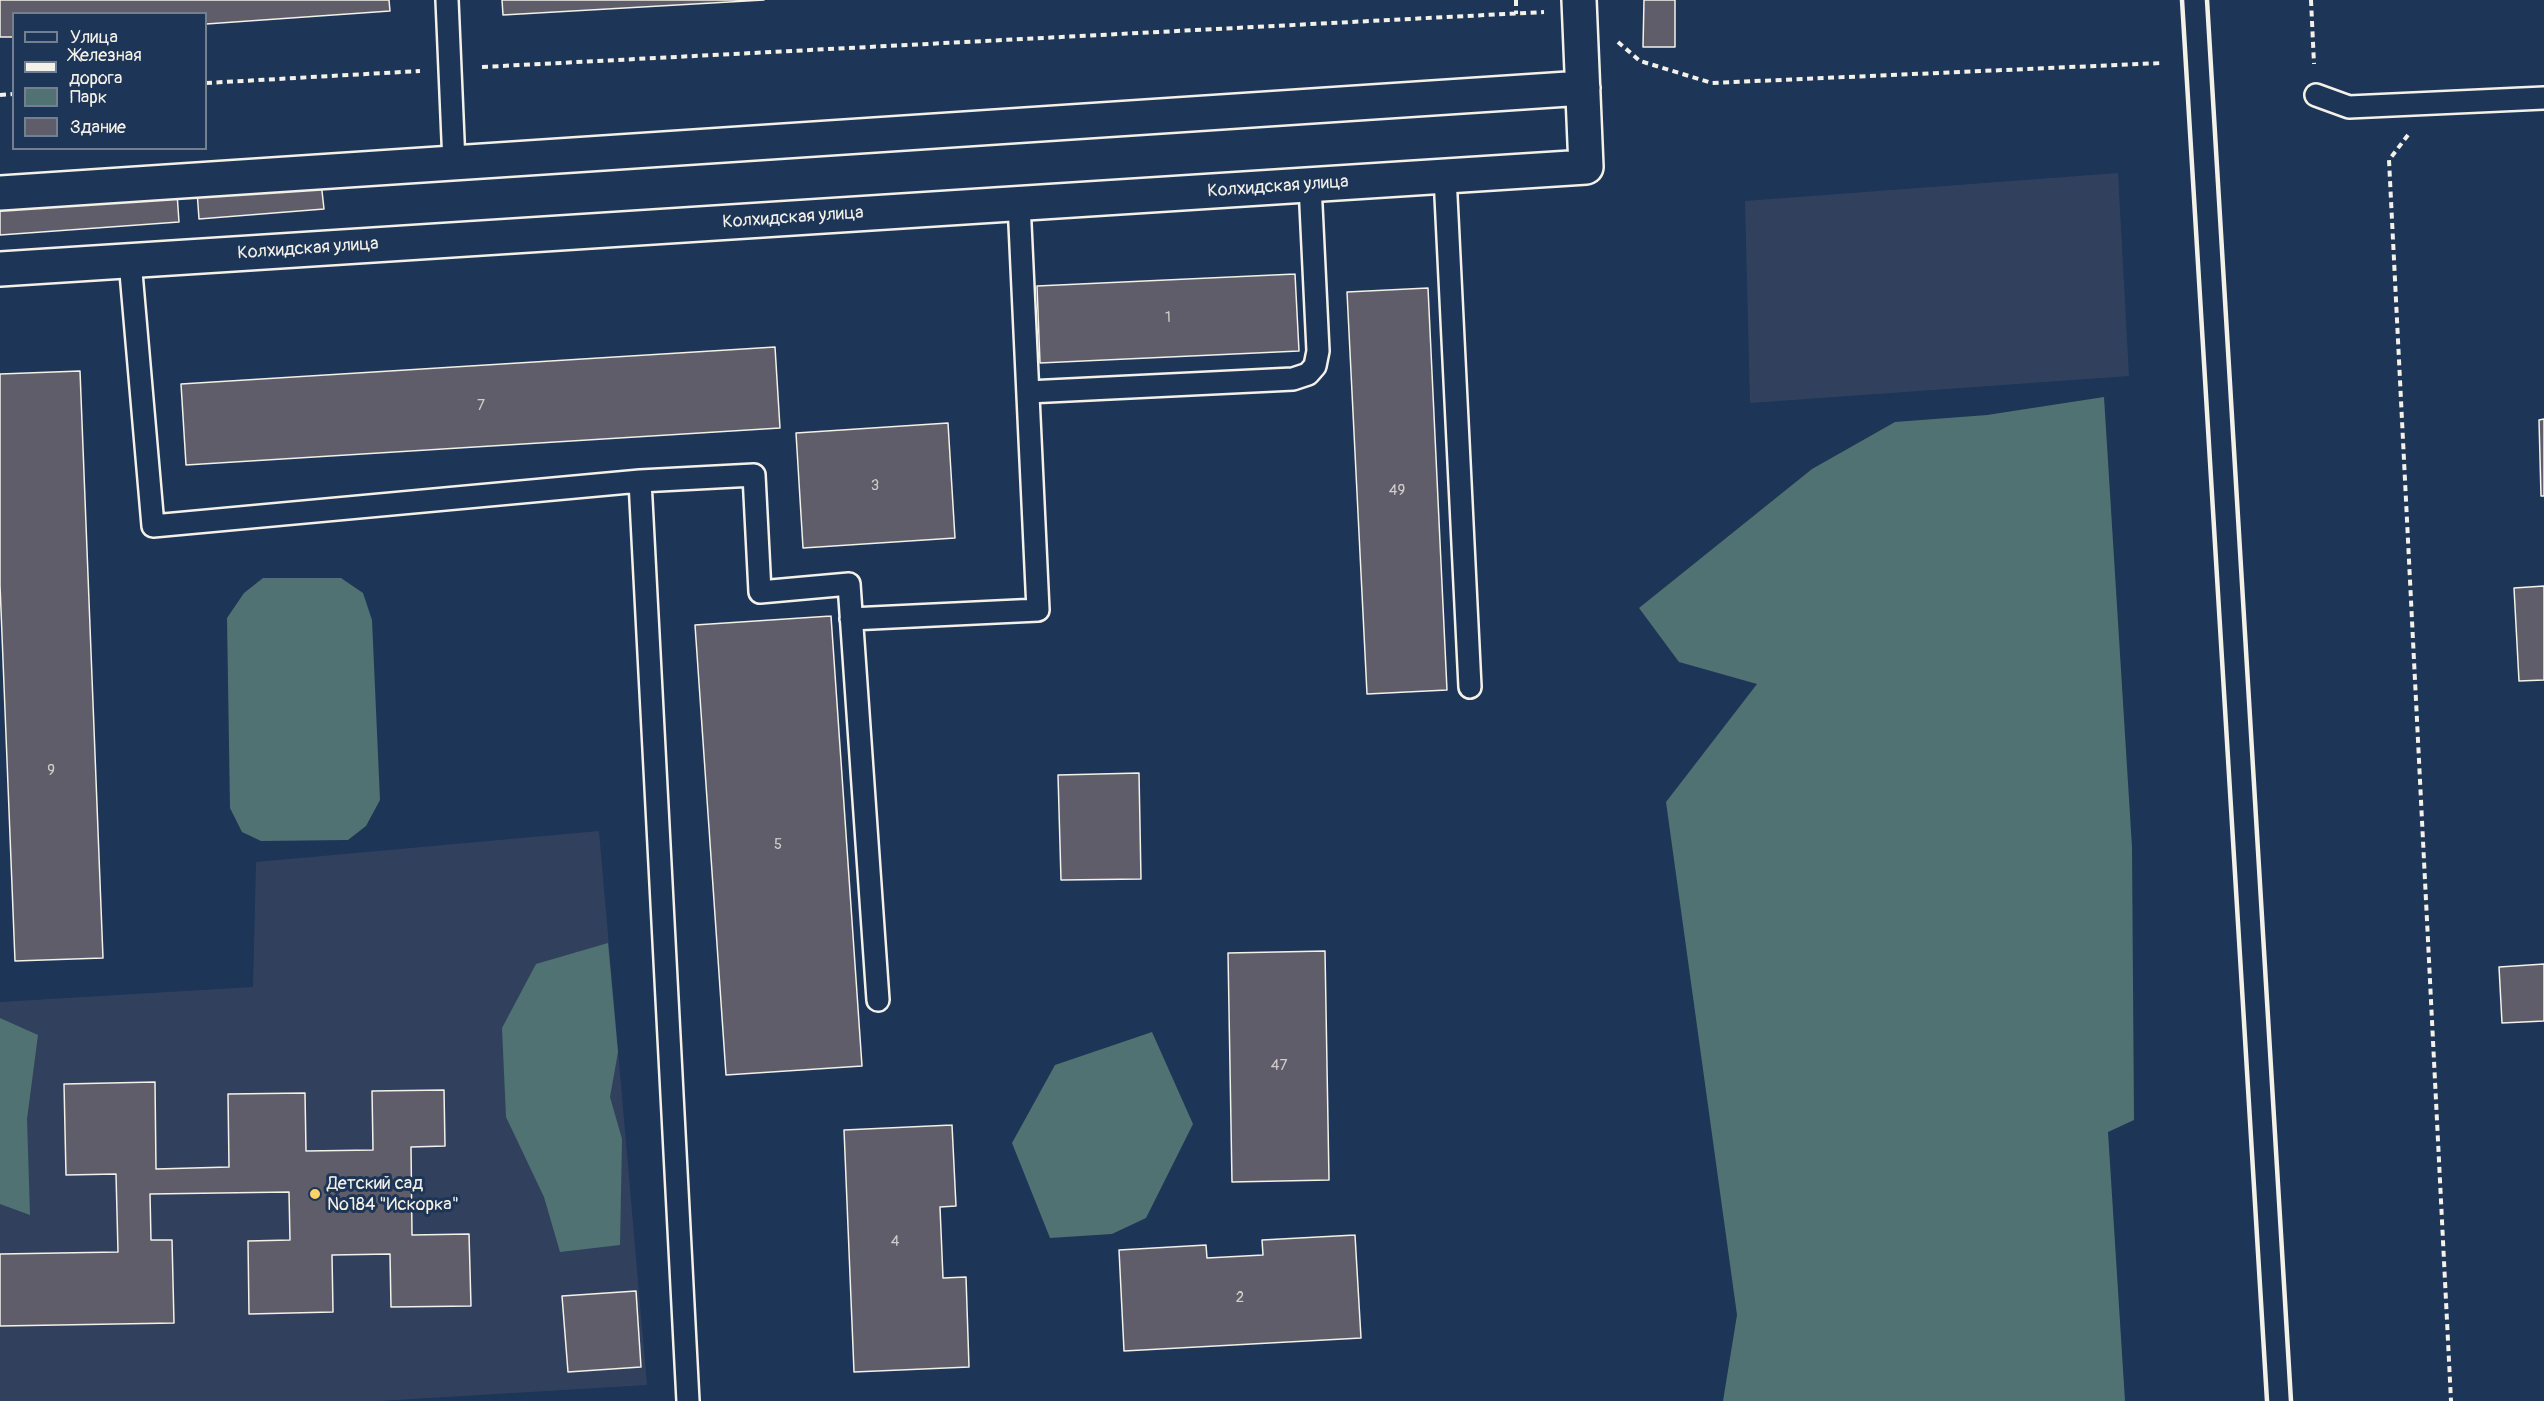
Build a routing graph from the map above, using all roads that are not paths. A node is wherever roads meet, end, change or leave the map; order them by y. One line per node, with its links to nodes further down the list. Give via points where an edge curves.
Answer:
1 (447, 0): 6 (lane)
2 (1580, 5): 3 (street)
3 (1583, 88): 6 (street); 7 (street, Колхидская улица, via 1586,167)
4 (2316, 95): 5 (lane, via 2349,107)
5 (2544, 98)
6 (454, 163): 9 (street)
7 (1445, 176): 8 (street, Колхидская улица); 16 (lane)
8 (1310, 185): 10 (street, Колхидская улица); 13 (lane, via 1318,351 1315,366 1308,374 1293,379)
9 (0, 193)
10 (1019, 204): 11 (street, Колхидская улица); 13 (lane)
11 (130, 261): 12 (street, Колхидская улица); 14 (lane, via 153,526)
12 (0, 269)
13 (1028, 392): 15 (lane, via 1038,610)
14 (640, 481): 15 (lane, via 754,475 760,592 849,584); 18 (lane)
15 (851, 619): 17 (lane)
16 (1470, 687)
17 (878, 1000)
18 (688, 1401)

